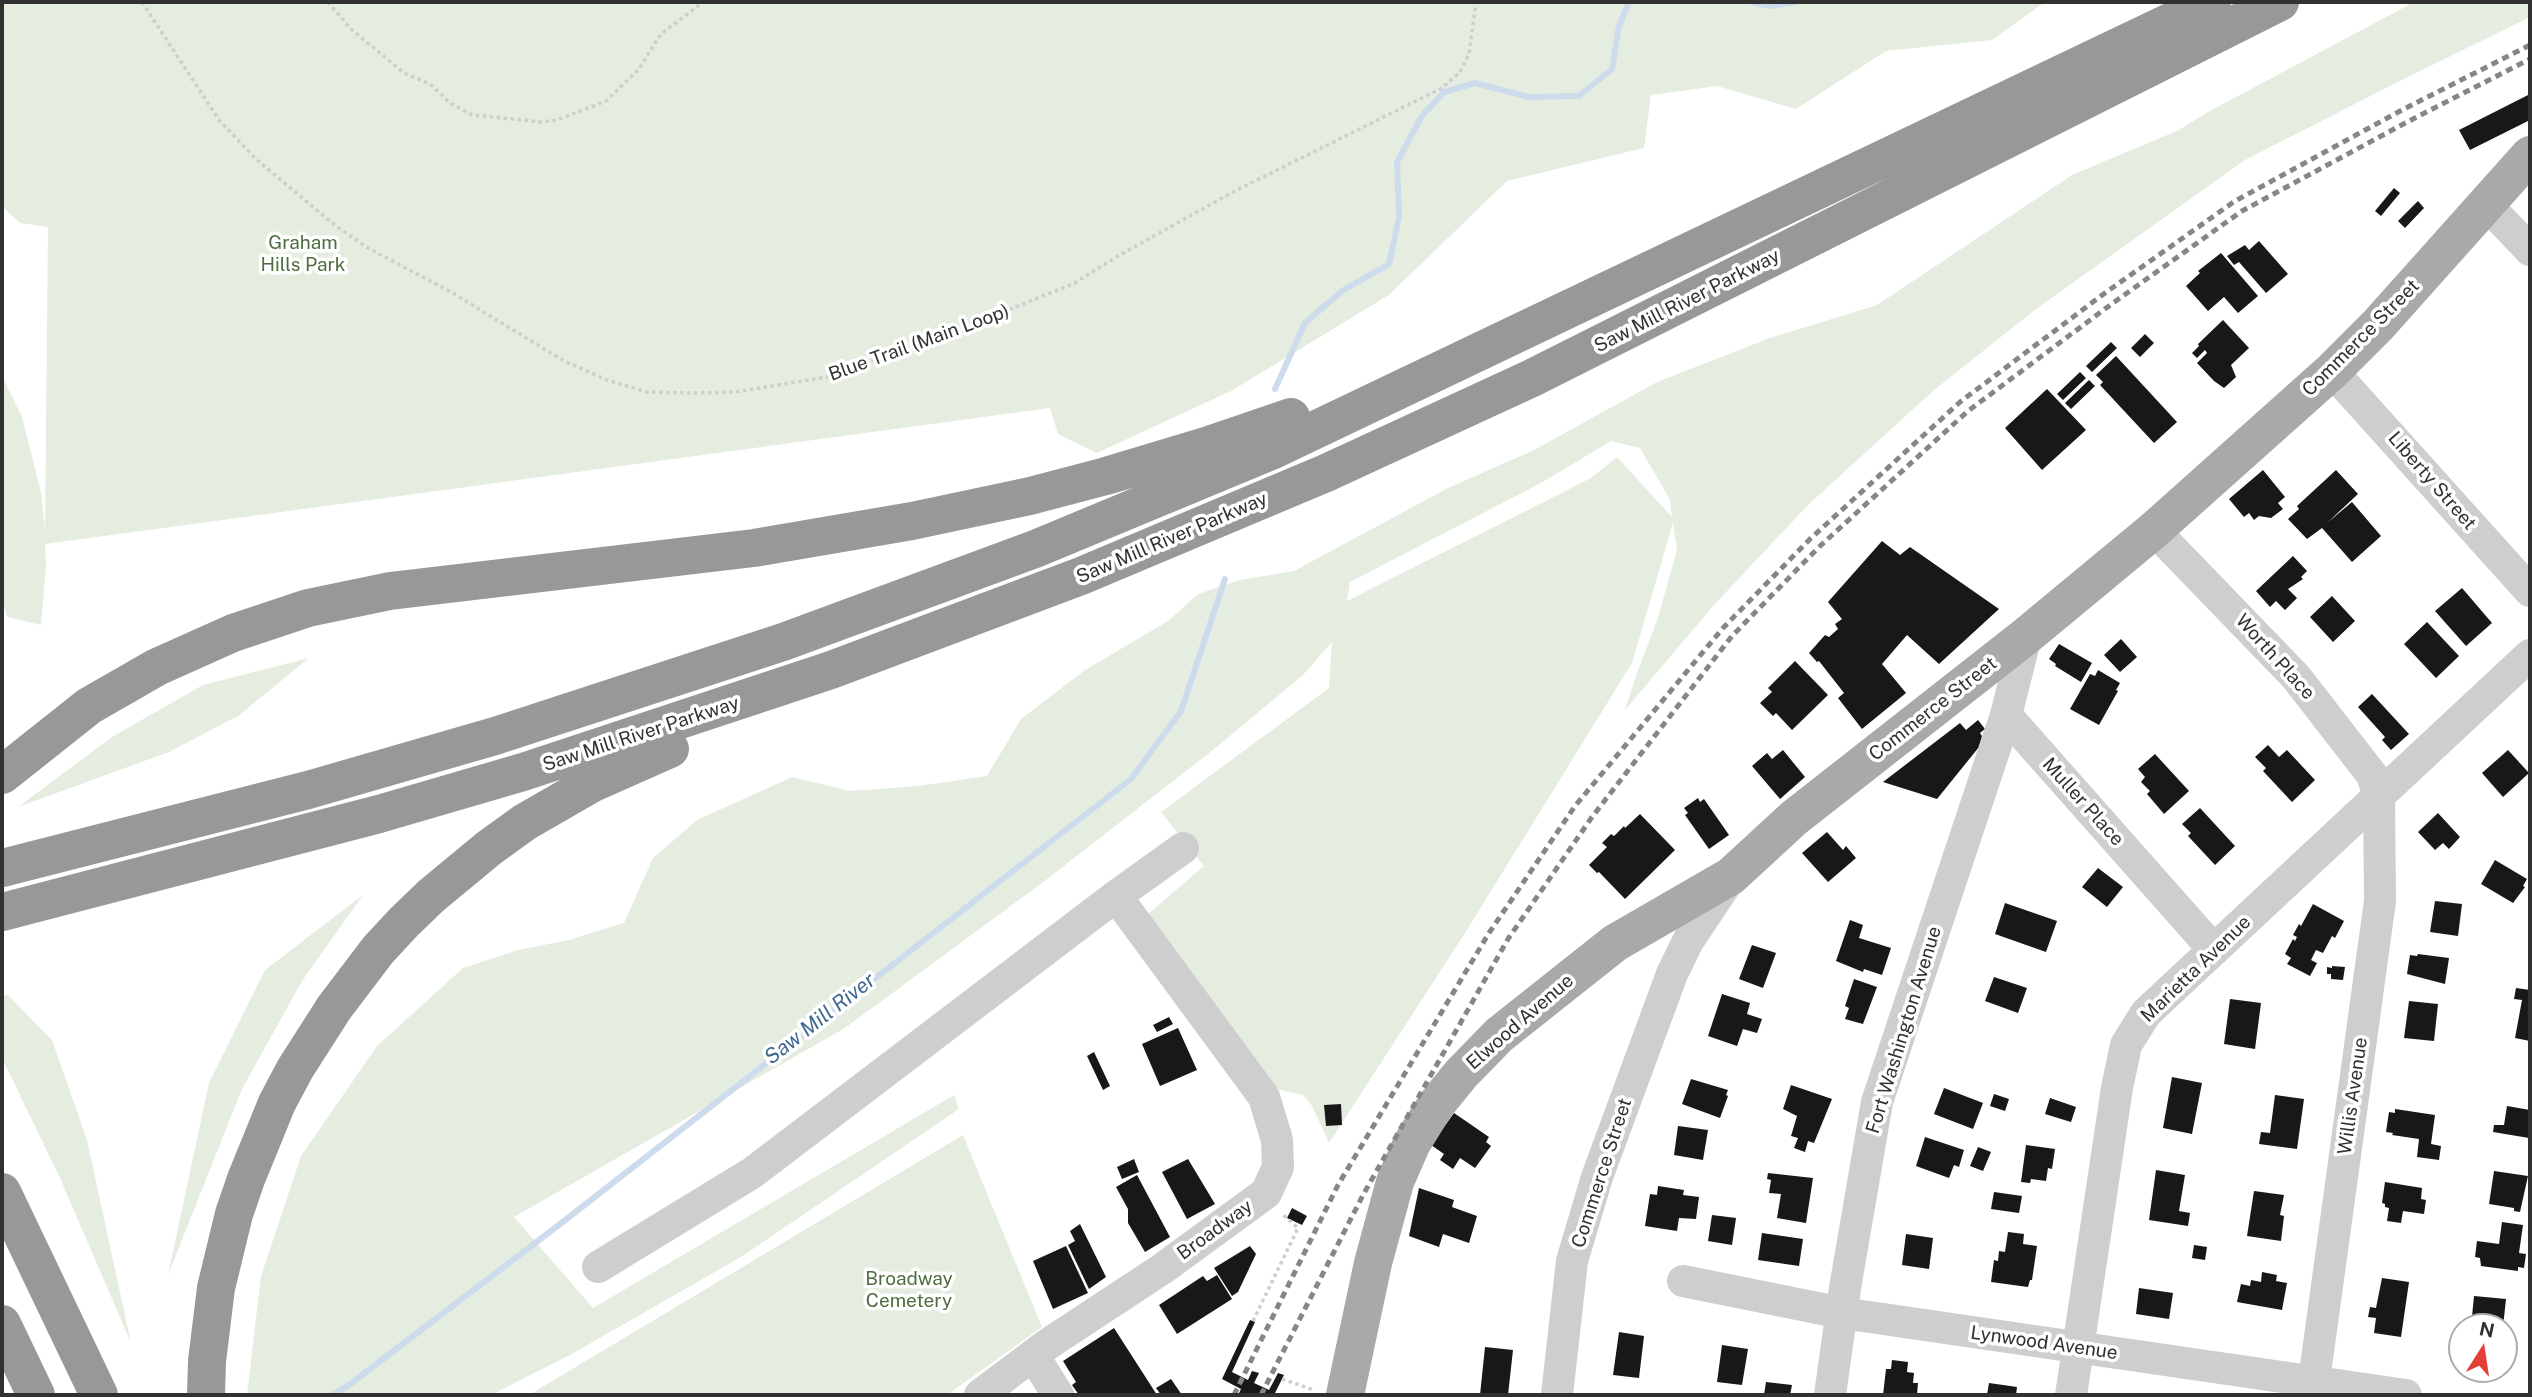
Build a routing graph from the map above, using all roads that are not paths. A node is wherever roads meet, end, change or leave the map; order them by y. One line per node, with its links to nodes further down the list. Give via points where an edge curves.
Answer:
1 (2212, 2): 7 (highway)
2 (2280, 2): 9 (highway, Saw Mill River Parkway, via 1555,366 1395,442)
3 (2530, 155): 4 (main road, Commerce Street)
4 (2486, 204): 5 (street); 6 (main road, Commerce Street)
5 (2530, 250)
6 (2332, 371): 8 (main road, Commerce Street); 10 (street, Liberty Street)
7 (1424, 378): 14 (highway, via 1134,468 938,516 740,550 390,591 308,608 233,633 158,667 89,706); 17 (highway, via 1271,451 1128,511 930,589 710,667 387,769)
8 (2154, 530): 11 (main road, Commerce Street); 15 (street, Worth Place, via 2296,677 2372,775)
9 (1150, 548): 20 (highway, Saw Mill River Parkway, via 903,644 611,744 379,814); 33 (highway, via 838,688 664,751 591,784 525,822 431,896 379,950 334,1008 295,1069 261,1141 234,1214 216,1288)
10 (2530, 592)
11 (2026, 636): 13 (street); 18 (main road, Commerce Street, via 1794,818)
12 (2530, 655): 15 (street, Marietta Avenue)
13 (2006, 715): 21 (street, Muller Place); 25 (street, Fort Washington Avenue, via 1877,1102)
14 (2, 775)
15 (2379, 796): 21 (street, Marietta Avenue); 29 (street, Willis Avenue, via 2380,901)
16 (1183, 848): 19 (street)
17 (2, 868)
18 (1731, 876): 30 (main road, Elwood Avenue, via 1615,943 1499,1035 1435,1107 1395,1182); 36 (street, Commerce Street, via 1672,974 1597,1177 1573,1261)
19 (1116, 896): 23 (street, via 752,1173); 28 (street, Broadway, via 1264,1097 1277,1140 1278,1167 1266,1193)
20 (2, 912)
21 (2214, 950): 27 (street, Marietta Avenue, via 2146,1013 2126,1045)
22 (2, 1192): 32 (highway)
23 (598, 1267)
24 (1683, 1281): 25 (street, Lynwood Avenue)
25 (1842, 1313): 27 (street, Lynwood Avenue); 37 (street, Fort Washington Avenue)
26 (2, 1324): 31 (highway)
27 (2078, 1349): 29 (street, Lynwood Avenue); 38 (street, Marietta Avenue)
28 (1033, 1355): 34 (street, Broadway); 35 (street)
29 (2313, 1389): 39 (street, Lynwood Avenue)
30 (1329, 1393)
31 (36, 1395)
32 (99, 1395)
33 (206, 1395)
34 (980, 1395)
35 (1058, 1395)
36 (1557, 1395)
37 (1830, 1395)
38 (2071, 1395)
39 (2406, 1395)

